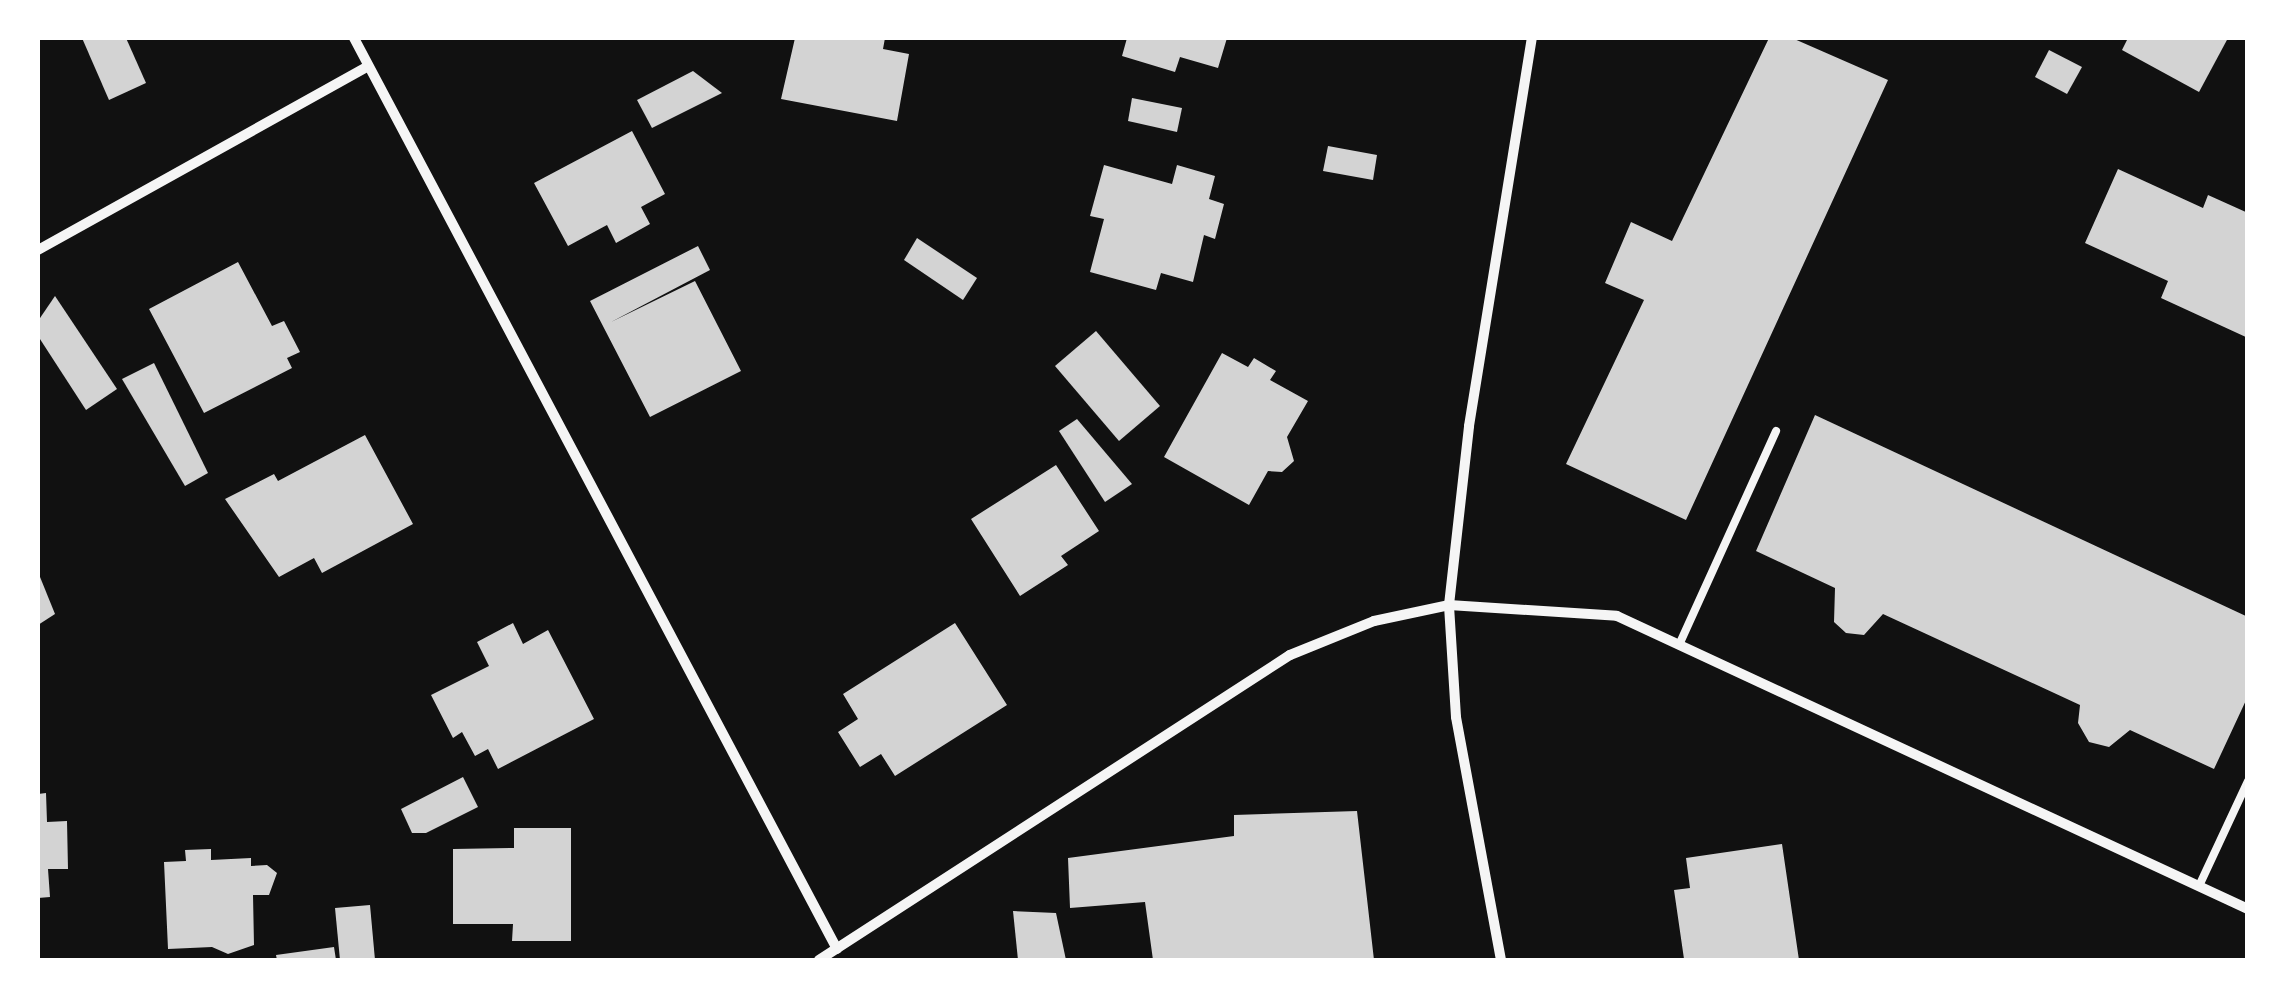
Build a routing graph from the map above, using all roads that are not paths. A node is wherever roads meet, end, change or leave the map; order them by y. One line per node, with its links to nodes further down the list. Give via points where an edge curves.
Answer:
1 (354, 38): 3 (street)
2 (1532, 38): 6 (street, via 1469,426)
3 (368, 66): 4 (street); 11 (street)
4 (38, 250)
5 (1776, 431): 7 (lane)
6 (1449, 605): 7 (street, via 1617,616); 11 (street, via 1374,620 1290,655); 13 (street, via 1456,716)
7 (1679, 645): 9 (street)
8 (2248, 781): 9 (lane)
9 (2198, 886): 10 (street)
10 (2248, 909)
11 (837, 949): 12 (street)
12 (819, 960)
13 (1502, 960)

